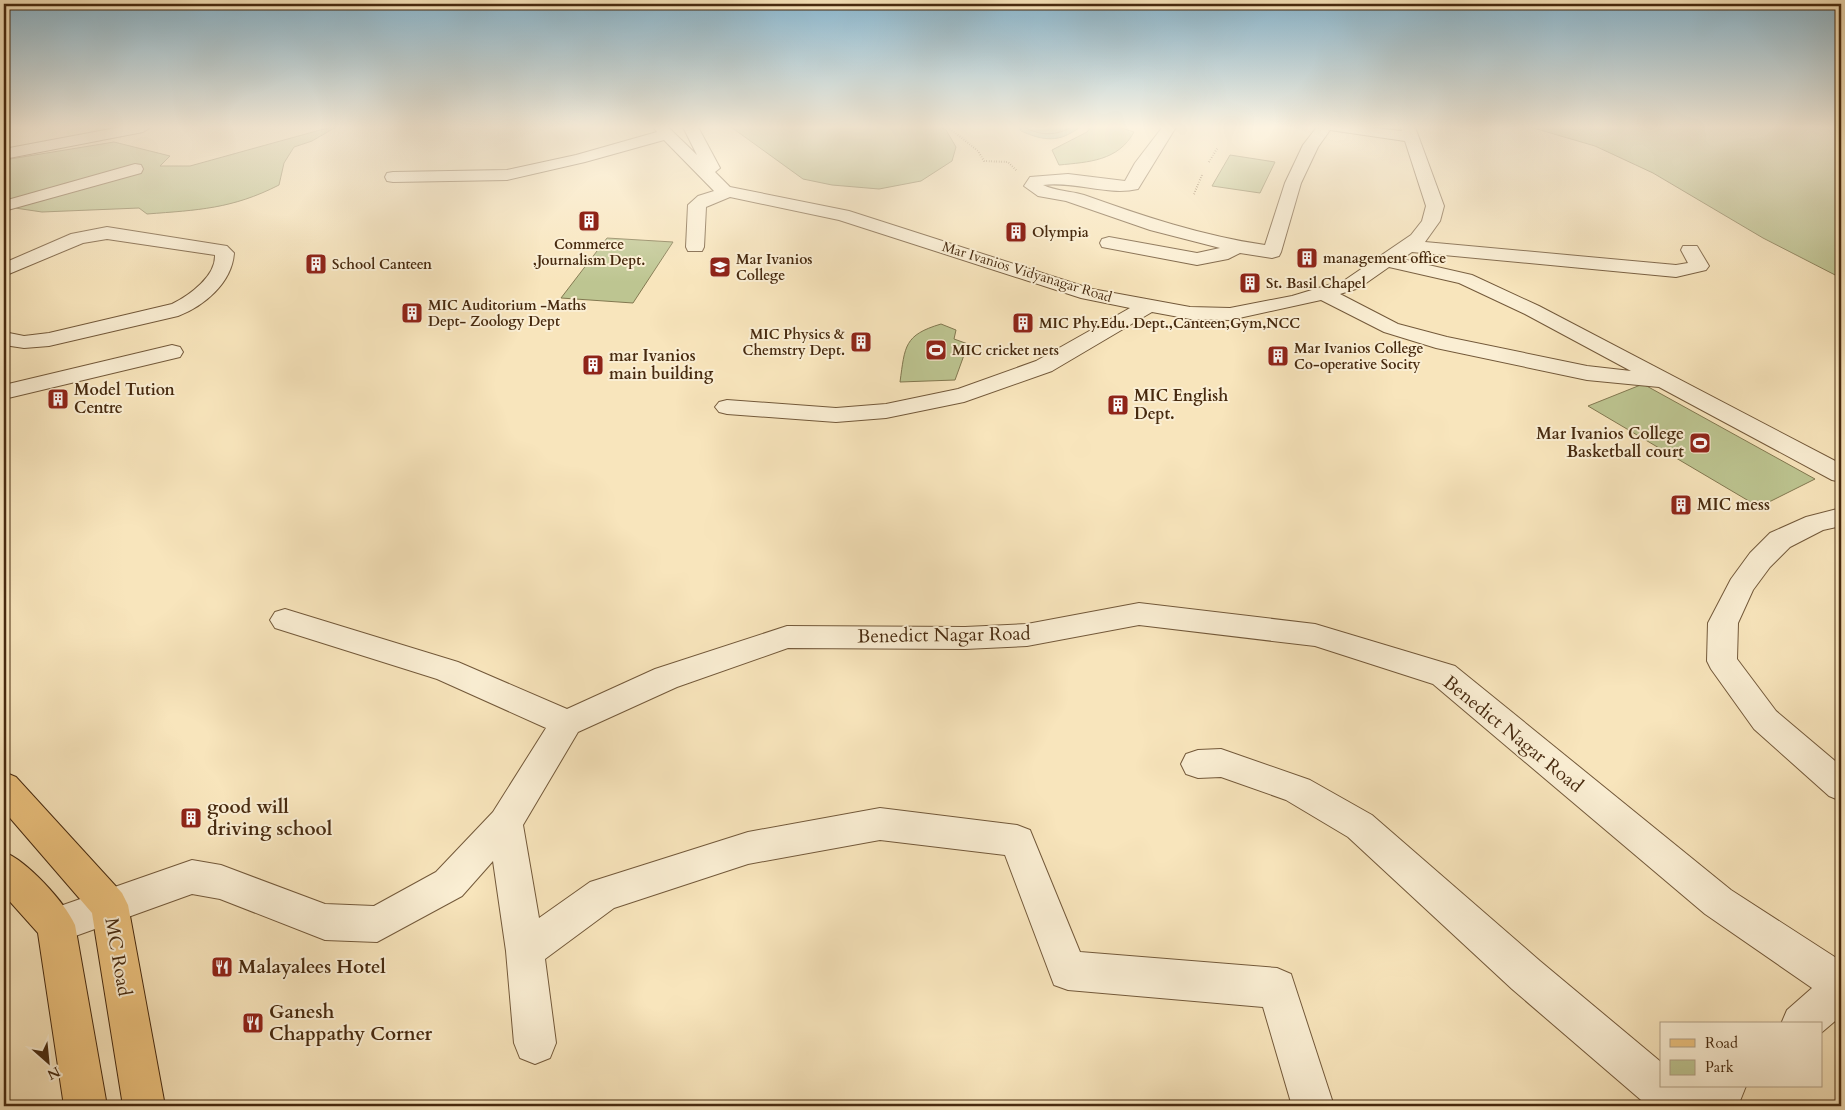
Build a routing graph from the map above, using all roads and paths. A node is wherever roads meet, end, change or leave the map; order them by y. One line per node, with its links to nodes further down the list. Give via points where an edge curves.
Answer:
1 (100, 179): 14 (street)
2 (714, 179): 12 (street)
3 (719, 179): 12 (street)
4 (1031, 179): 11 (path)
5 (1046, 179): 11 (street)
6 (1060, 179): 7 (street, via 1120,188 1132,185)
7 (1134, 179)
8 (1200, 179): 13 (path)
9 (1295, 179): 18 (street, via 1272,252)
10 (1426, 179): 16 (street, Mar Ivanios Vidyanagar Road, via 1436,206 1431,221 1418,239)
11 (1036, 181): 18 (street, via 1033,186 1044,192 1069,196 1156,226)
12 (726, 191): 17 (street, via 698,205); 23 (street, Mar Ivanios Vidyanagar Road, via 842,215 1088,294)
13 (1194, 194)
14 (4, 206)
15 (1109, 243): 18 (street, via 1197,259)
16 (1408, 246): 19 (street, via 1676,270 1699,266); 20 (street, Mar Ivanios Vidyanagar Road)
17 (695, 247)
18 (1238, 248)
19 (1690, 250)
20 (1387, 260): 22 (street, Mar Ivanios Vidyanagar Road, via 1352,284); 26 (street, via 1465,279 1532,310)
21 (4, 270): 24 (street, via 78,238 107,233 220,250 226,258 219,273 198,297 168,312 51,338 25,342)
22 (1323, 293): 23 (street, Mar Ivanios Vidyanagar Road, via 1230,314 1190,313); 26 (street, via 1391,328 1444,343 1587,373)
23 (1148, 306): 28 (street, via 1044,366 964,395 886,410 836,415)
24 (4, 338)
25 (172, 352): 27 (street)
26 (1671, 383): 29 (street)
27 (4, 392)
28 (727, 407)
29 (1841, 474)
30 (1841, 517): 34 (street, via 1815,523 1780,540 1760,560 1741,586 1723,623 1722,661 1765,720)
31 (285, 620): 32 (street, via 447,670)
32 (567, 723): 36 (street); 41 (street, Benedict Nagar Road, via 666,678 787,637 1027,635 1139,614 1314,635 1444,675 1718,902)
33 (1198, 764): 49 (street, via 1222,763 1298,790 1360,826 1526,975)
34 (1841, 786)
35 (4, 787): 38 (main road, MC Road)
36 (505, 822): 38 (street, via 449,884 377,924 325,922 221,882 192,877); 40 (street)
37 (4, 869): 39 (main road)
38 (109, 905): 39 (street); 47 (main road, MC Road)
39 (56, 924): 46 (main road)
40 (525, 951): 44 (street); 48 (street, via 603,894 748,848 880,824 1017,841 1068,971 1277,988)
41 (1841, 984)
42 (1841, 990): 43 (street)
43 (1803, 1022)
44 (535, 1043)
45 (1723, 1088): 50 (street)
46 (86, 1106)
47 (144, 1106)
48 (1314, 1106)
49 (1681, 1106)
50 (1701, 1106)

